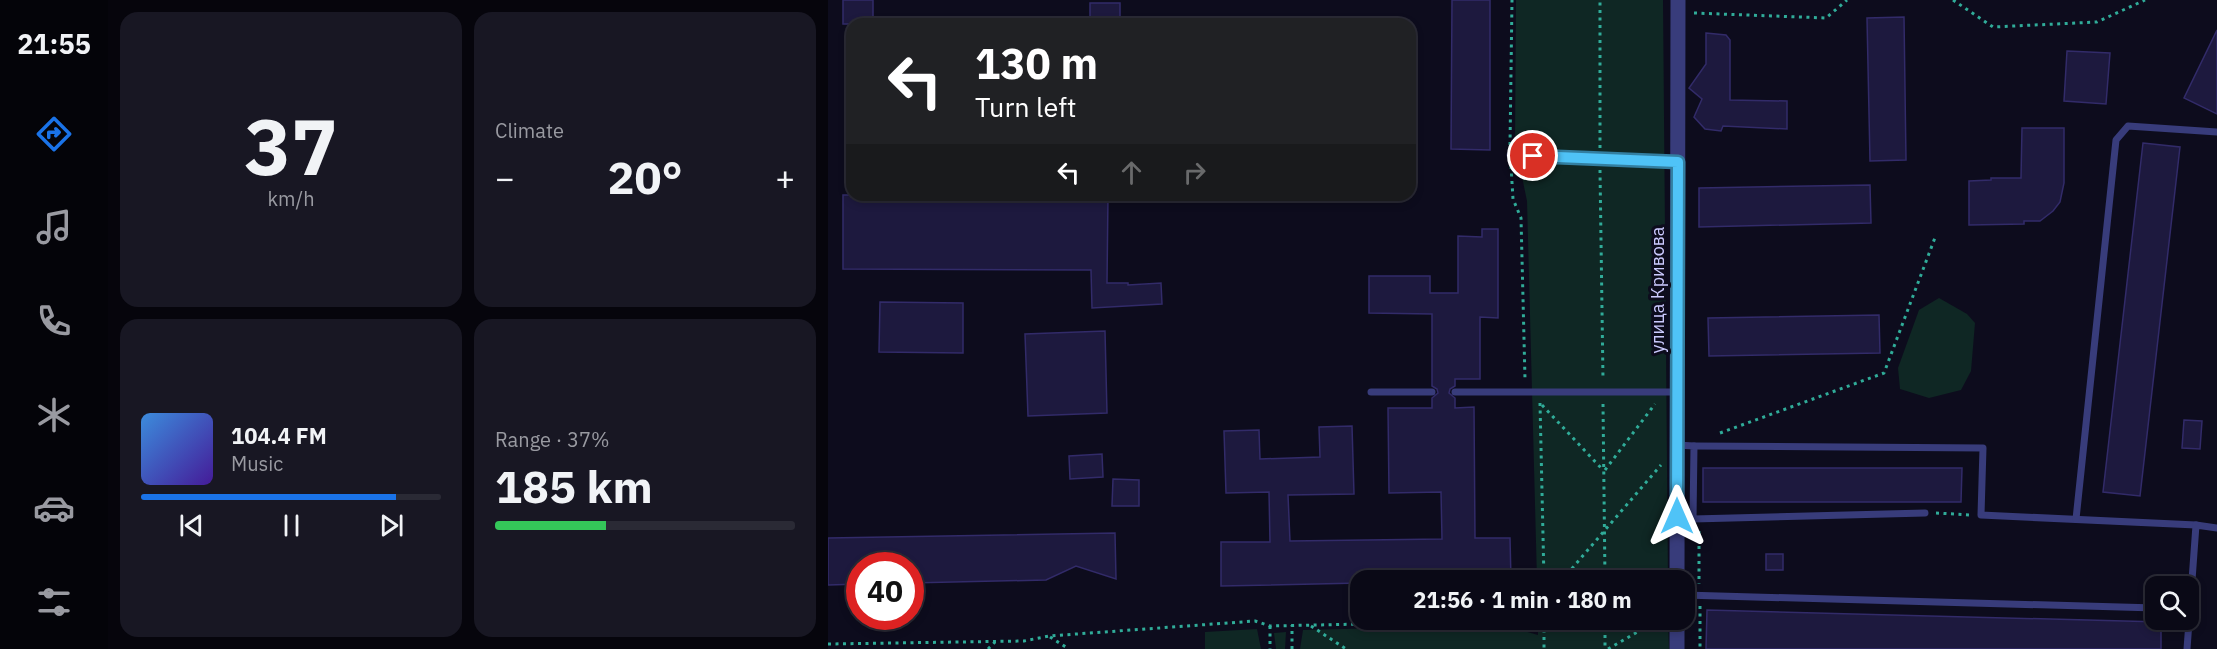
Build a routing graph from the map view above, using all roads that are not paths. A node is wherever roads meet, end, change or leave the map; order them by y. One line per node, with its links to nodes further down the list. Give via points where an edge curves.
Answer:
1 (1678, 6): 4 (street, улица Кривова)
2 (2217, 132): 12 (lane, via 2128,126 2116,140)
3 (1510, 155): 4 (lane)
4 (1677, 161): 8 (street, улица Кривова)
5 (1371, 392): 6 (lane)
6 (1432, 392)
7 (1455, 392): 8 (lane)
8 (1671, 392): 9 (street, улица Кривова)
9 (1677, 445): 10 (lane); 15 (street, улица Кривова)
10 (1694, 446): 11 (lane, via 1694,519); 12 (lane, via 1983,448 1981,515)
11 (1925, 513)
12 (2076, 519): 13 (lane)
13 (2196, 525): 14 (lane); 20 (lane)
14 (2217, 528)
15 (1677, 570)
16 (1695, 595): 17 (lane)
17 (2145, 608)
18 (1677, 630): 19 (street)
19 (1677, 649)
20 (2187, 649)

